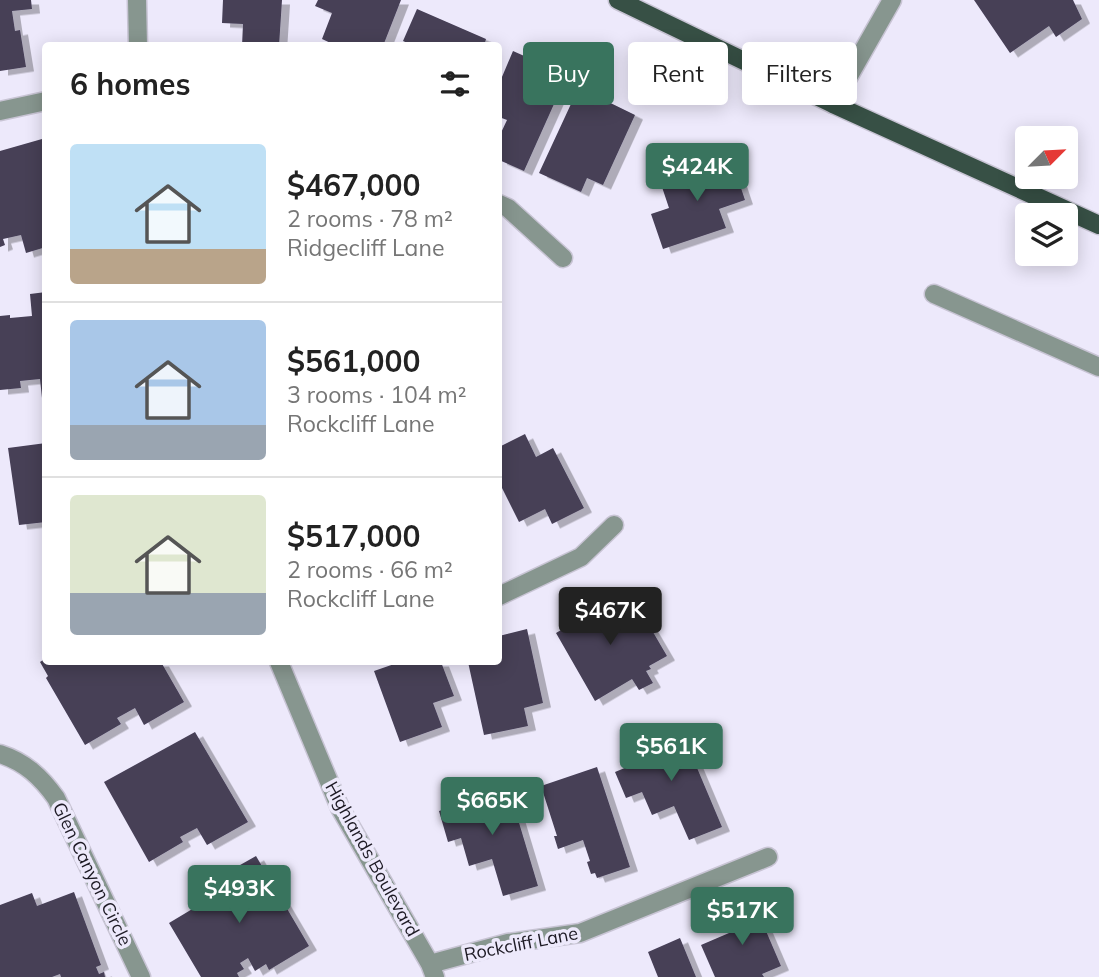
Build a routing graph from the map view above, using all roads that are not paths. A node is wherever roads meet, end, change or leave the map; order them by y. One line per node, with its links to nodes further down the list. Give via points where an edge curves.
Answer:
1 (137, 0): 4 (street)
2 (618, 0): 5 (main road)
3 (892, 0): 6 (street)
4 (138, 42)
5 (742, 60)
6 (857, 62)
7 (42, 102): 9 (street)
8 (835, 105): 11 (main road)
9 (0, 111)
10 (502, 205): 12 (street)
11 (1099, 225)
12 (563, 258)
13 (934, 294): 14 (street)
14 (1099, 367)
15 (614, 525): 16 (street, via 581,557)
16 (502, 595)
17 (280, 665): 20 (street, Highlands Boulevard, via 340,808)
18 (0, 754): 21 (street, Glen Canyon Circle, via 30,769 56,798)
19 (768, 857): 20 (street, Rockcliff Lane, via 580,933 508,943)
20 (432, 970)
21 (141, 977)

